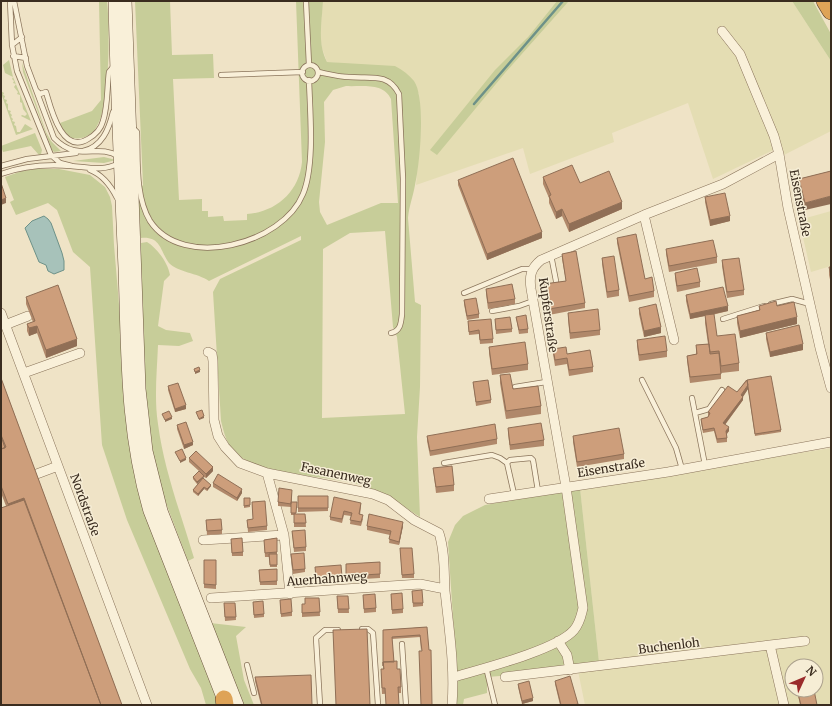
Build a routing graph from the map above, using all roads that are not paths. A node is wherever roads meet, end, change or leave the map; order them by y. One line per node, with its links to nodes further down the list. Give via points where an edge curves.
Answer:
1 (10, 1): 10 (lane)
2 (14, 1): 9 (lane)
3 (115, 1): 13 (main road)
4 (125, 1): 21 (main road)
5 (306, 1): 14 (lane)
6 (825, 1): 7 (highway)
7 (831, 11)
8 (722, 31): 24 (street, Eisenstraße, via 740,54)
9 (22, 37): 10 (lane); 12 (lane)
10 (12, 45): 11 (lane)
11 (13, 56): 12 (lane); 25 (lane)
12 (26, 58): 19 (lane)
13 (116, 62): 19 (lane, via 109,72 103,121 96,133 85,141 73,141 62,134 46,92 40,94); 20 (main road)
14 (308, 65): 15 (lane); 16 (lane, via 315,66)
15 (303, 72): 17 (lane); 18 (lane)
16 (318, 72): 18 (lane, via 314,79); 45 (lane, via 349,78 384,78 399,94 403,179 402,314 400,326 395,332)
17 (221, 75)
18 (309, 80): 21 (lane, via 310,165 302,196 282,222 254,238 239,242 195,248 175,243 157,229 148,216 143,202 136,132)
19 (34, 87): 23 (lane, via 54,138 67,149)
20 (118, 99): 23 (lane, via 105,135 93,147); 26 (main road)
21 (130, 123): 22 (main road)
22 (130, 144): 26 (lane, via 128,153); 31 (main road)
23 (79, 152): 25 (lane); 26 (lane, via 112,152)
24 (779, 154): 33 (street, Kupferstraße, via 723,184); 39 (street, Eisenstraße, via 788,208)
25 (52, 157): 27 (lane, via 27,159); 28 (lane, via 60,163)
26 (122, 160): 29 (lane, via 110,167); 31 (lane); 32 (main road)
27 (2, 166): 30 (lane)
28 (72, 166): 29 (lane); 30 (lane, via 28,166)
29 (86, 168): 32 (lane, via 108,184)
30 (3, 173)
31 (132, 175): 86 (main road, via 139,389 146,451 161,511)
32 (123, 214): 86 (main road, via 128,371 137,462 150,511)
33 (644, 215): 34 (street, Kupferstraße); 46 (street)
34 (551, 255): 35 (street, Kupferstraße); 36 (lane)
35 (532, 269): 37 (lane, via 522,269); 38 (street, Kupferstraße, via 529,280)
36 (556, 281)
37 (464, 293)
38 (532, 301): 40 (lane); 51 (street, Kupferstraße)
39 (810, 304): 43 (lane, via 792,299 783,300); 53 (street, Eisenstraße)
40 (492, 311)
41 (1, 312): 44 (street, Nordstraße)
42 (28, 316): 44 (street)
43 (723, 319)
44 (5, 324): 49 (street, Nordstraße)
45 (391, 332)
46 (674, 340)
47 (208, 352): 63 (street, Fasanenweg, via 212,354 214,420 218,436 240,463)
48 (80, 353): 49 (street)
49 (24, 373): 61 (street, Nordstraße)
50 (642, 380): 62 (lane, via 676,448)
51 (546, 382): 52 (lane); 65 (street, Kupferstraße)
52 (515, 387)
53 (831, 388)
54 (722, 390): 56 (lane, via 708,409)
55 (692, 398): 56 (lane)
56 (695, 413): 60 (lane)
57 (831, 442): 60 (street, Eisenstraße)
58 (444, 463): 59 (lane, via 492,455)
59 (507, 463): 66 (lane, via 510,460 531,458); 67 (lane)
60 (706, 465): 62 (street, Eisenstraße)
61 (58, 466): 64 (street); 87 (street, Nordstraße)
62 (682, 469): 65 (street, Eisenstraße)
63 (267, 473): 69 (street); 71 (street, Fasanenweg, via 373,494 388,500 422,525 435,530 441,540)
64 (34, 475)
65 (566, 487): 66 (street, Eisenstraße); 77 (street, via 583,608 580,622)
66 (538, 491): 67 (street, Eisenstraße)
67 (514, 494): 68 (street, Eisenstraße)
68 (488, 499)
69 (284, 535): 70 (street); 72 (street)
70 (203, 540)
71 (445, 588): 72 (street, Auerhahnweg, via 420,584); 83 (street, Fasanenweg)
72 (290, 594): 73 (street, Auerhahnweg)
73 (211, 598)
74 (354, 629): 89 (lane, via 368,629 373,633)
75 (347, 630): 88 (lane, via 325,630 316,638)
76 (805, 641): 79 (street, Buchenloh)
77 (558, 642): 81 (street); 82 (street, via 567,655)
78 (402, 644): 90 (lane)
79 (770, 646): 82 (street, Buchenloh); 93 (street)
80 (247, 665): 85 (lane)
81 (486, 667): 83 (street); 92 (lane)
82 (570, 670): 84 (street, Buchenloh)
83 (454, 677): 91 (street, Fasanenweg)
84 (505, 677)
85 (254, 693)
86 (228, 703)
87 (147, 705)
88 (320, 705)
89 (378, 705)
90 (406, 705)
91 (452, 705)
92 (496, 705)
93 (784, 705)

